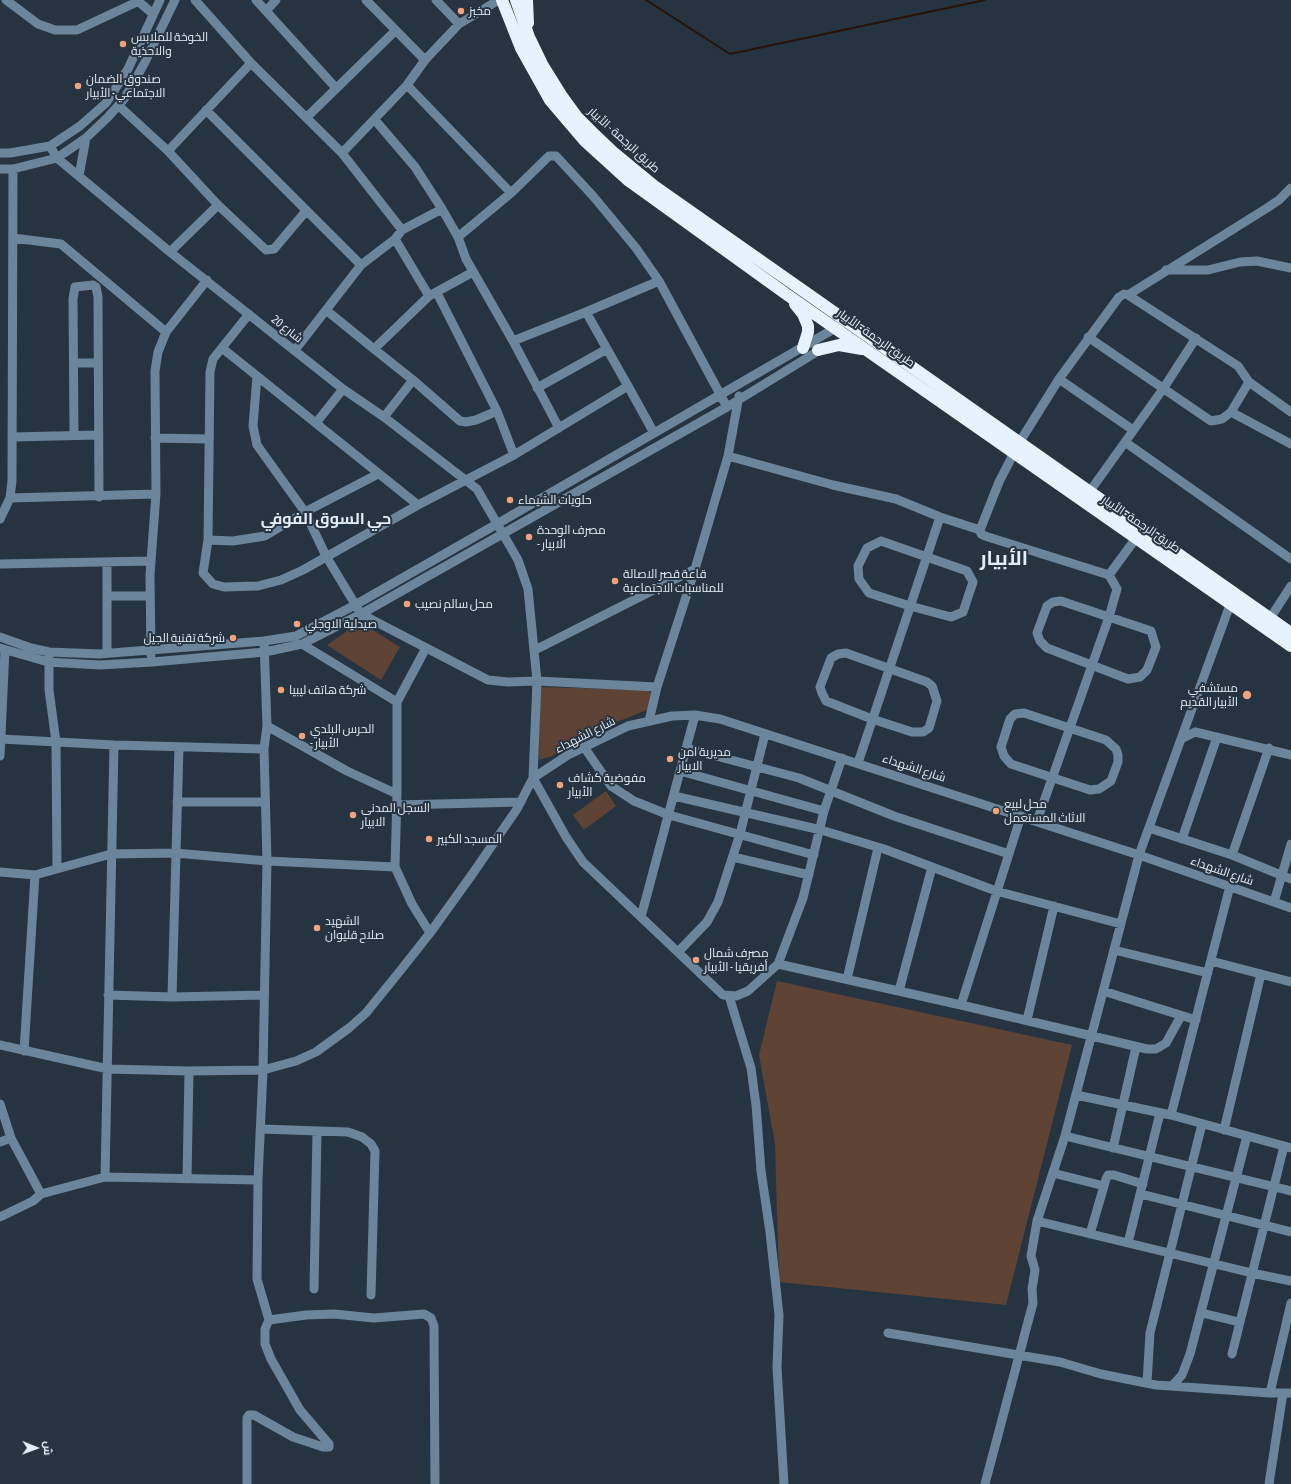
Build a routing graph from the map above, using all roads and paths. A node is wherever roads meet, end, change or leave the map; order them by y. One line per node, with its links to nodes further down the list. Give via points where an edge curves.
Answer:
1 (6, 0): 13 (street, via 38,24 56,30 77,30)
2 (160, 0): 15 (street)
3 (175, 0): 23 (street, via 144,64)
4 (195, 0): 20 (street)
5 (256, 0): 14 (street)
6 (276, 0): 14 (street)
7 (366, 0): 17 (street)
8 (436, 0): 16 (street)
9 (499, 0): 16 (street)
10 (502, 0): 52 (highway, طريق الرجمة - الأبيار, via 535,76 561,115 584,141 629,181)
11 (516, 0): 18 (highway, طريق الرجمة - الأبيار)
12 (528, 0): 18 (highway)
13 (138, 1): 15 (street)
14 (266, 11): 22 (street)
15 (154, 14): 28 (street, via 128,69 106,103 80,126)
16 (460, 24): 19 (street)
17 (395, 30): 19 (street); 22 (street)
18 (529, 37): 58 (highway, طريق الرجمة - الأبيار, via 543,66 577,117 614,153 654,186)
19 (426, 60): 21 (street)
20 (251, 63): 24 (street); 25 (street)
21 (407, 85): 26 (street); 37 (street)
22 (336, 88): 25 (street)
23 (119, 106): 27 (street); 29 (street)
24 (206, 110): 29 (street); 40 (street)
25 (307, 117): 30 (street)
26 (375, 120): 30 (street); 39 (street, via 415,167)
27 (86, 138): 32 (street); 35 (street)
28 (50, 146): 31 (street); 32 (street, شارع 20)
29 (168, 151): 38 (street)
30 (342, 152): 41 (street)
31 (0, 153)
32 (57, 158): 34 (street); 35 (street, شارع 20)
33 (0, 169): 34 (street)
34 (13, 169): 43 (street)
35 (80, 176): 45 (street, شارع 20)
36 (1291, 188): 48 (street, via 1267,208)
37 (512, 193): 42 (street); 51 (street, via 549,156 556,156 636,248)
38 (218, 205): 40 (street, via 270,251); 45 (street)
39 (442, 209): 41 (street); 42 (street)
40 (306, 211): 46 (street)
41 (402, 230): 44 (street)
42 (458, 237): 49 (street)
43 (13, 238): 61 (street, via 61,244); 96 (street)
44 (394, 239): 46 (street); 53 (street)
45 (170, 252): 50 (street, شارع 20)
46 (361, 265): 55 (street)
47 (1291, 268): 48 (street, via 1251,261 1208,270)
48 (1166, 270): 54 (street)
49 (473, 272): 53 (street); 64 (street)
50 (206, 280): 57 (street, شارع 20); 61 (street)
51 (659, 281): 56 (street); 83 (street)
52 (786, 294): 60 (highway, طريق الرجمة - الأبيار); 67 (highway, via 806,319 808,332)
53 (433, 295): 68 (street); 86 (street)
54 (1128, 295): 62 (street, via 1119,297); 63 (street)
55 (326, 310): 68 (street); 69 (street)
56 (586, 312): 64 (street); 66 (street)
57 (249, 314): 65 (street); 69 (street, شارع 20)
58 (846, 321): 59 (highway, طريق الرجمة - الأبيار); 60 (street)
59 (857, 329): 60 (street); 101 (highway, طريق الرجمة - الأبيار)
60 (841, 331): 67 (street); 70 (street); 71 (highway, طريق الرجمة - الأبيار)
61 (166, 332): 97 (street, via 158,352 155,371)
62 (1088, 337): 75 (street); 82 (street)
63 (1196, 338): 77 (street, via 1238,366); 82 (street)
64 (513, 341): 80 (street)
65 (222, 348): 74 (street); 98 (street, via 210,366)
66 (607, 348): 79 (street); 80 (street)
67 (803, 348): 78 (street)
68 (374, 349): 76 (street)
69 (295, 350): 81 (street, شارع 20)
70 (818, 350): 71 (highway, via 839,345); 84 (street)
71 (870, 352): 101 (highway, طريق الرجمة - الأبيار)
72 (98, 363): 73 (street); 73 (street, via 98,291 93,285 78,285 75,287 73,299); 95 (street)
73 (74, 364): 94 (street)
74 (257, 376): 90 (street); 111 (street, via 254,436)
75 (1059, 379): 92 (street); 101 (street)
76 (413, 380): 86 (street, via 460,421 476,420); 89 (street)
77 (1249, 382): 87 (street); 88 (street)
78 (739, 385): 83 (street); 84 (street)
79 (628, 386): 91 (street); 93 (street)
80 (537, 388): 91 (street)
81 (343, 389): 89 (street, شارع 20); 90 (street)
82 (1163, 389): 87 (street, via 1211,421 1222,419); 92 (street)
83 (720, 396): 85 (street); 93 (street)
84 (739, 400): 85 (street); 103 (street)
85 (727, 407): 116 (street)
86 (497, 411): 102 (street)
87 (1231, 412): 100 (street)
88 (1291, 412)
89 (384, 417): 105 (street, شارع 20)
90 (316, 423): 104 (street)
91 (559, 428): 102 (street)
92 (1133, 430): 99 (street)
93 (654, 433): 114 (street)
94 (74, 435): 95 (street); 96 (street)
95 (98, 435): 108 (street)
96 (12, 437): 109 (street)
97 (155, 438): 98 (street); 107 (street)
98 (208, 439): 118 (street)
99 (1125, 442): 106 (street); 121 (street)
100 (1291, 444)
101 (1016, 448): 106 (highway, طريق الرجمة - الأبيار); 115 (street); 117 (highway, طريق الرجمة - الأبيار)
102 (514, 455): 105 (street)
103 (728, 456): 112 (street, via 833,485 896,499); 125 (street)
104 (378, 474): 110 (street); 111 (street)
105 (467, 481): 110 (street); 114 (street, شارع 20, via 483,498)
106 (1090, 491): 135 (highway, طريق الرجمة - الأبيار)
107 (156, 494): 108 (street); 122 (street)
108 (99, 497): 109 (street)
109 (10, 498): 113 (street)
110 (418, 505): 119 (street)
111 (305, 512): 118 (street, via 265,536 233,541); 119 (street)
112 (940, 517): 115 (street); 120 (street)
113 (0, 519)
114 (498, 524): 116 (street, شارع 20); 130 (street)
115 (980, 530): 126 (street, via 984,536)
116 (503, 533): 133 (street); 144 (street, شارع 20, via 518,560 528,589)
117 (1136, 538): 126 (street); 131 (highway, طريق الرجمة - الأبيار, via 1179,566)
118 (208, 540): 119 (street, via 203,573 213,584 224,587 258,586 281,580)
119 (326, 556): 130 (street)
120 (926, 558): 132 (street); 132 (street, via 967,571 973,582 963,612 952,617); 132 (street, via 881,541 867,548 858,566 859,578 869,593)
121 (1291, 559)
122 (151, 561): 123 (street); 129 (street)
123 (107, 562): 124 (street); 128 (street)
124 (0, 564)
125 (695, 569): 144 (street); 153 (street)
126 (1109, 575): 134 (street, via 1117,589)
127 (1291, 586): 135 (street)
128 (107, 596): 129 (street); 147 (street)
129 (150, 596): 143 (street)
130 (355, 605): 133 (street); 138 (street, via 306,632 288,638)
131 (1230, 605): 135 (highway, طريق الرجمة - الأبيار); 163 (street)
132 (910, 606): 151 (street)
133 (361, 614): 139 (street); 141 (street)
134 (1109, 617): 150 (street); 150 (street, via 1151,631 1156,647 1147,670 1134,679); 150 (street, via 1061,601 1053,602 1047,606 1037,633 1046,648)
135 (1267, 623): 136 (highway, طريق الرجمة - الأبيار); 140 (highway, طريق الرجمة - الأبيار)
136 (1291, 633)
137 (0, 637): 145 (street)
138 (264, 641): 143 (street); 146 (street)
139 (302, 644): 146 (street); 154 (street)
140 (1291, 646)
141 (426, 648): 152 (street, via 488,680); 154 (street)
142 (3, 649): 148 (street); 162 (street)
143 (151, 649): 147 (street); 149 (street)
144 (535, 650): 152 (street, شارع 20)
145 (49, 652): 147 (street); 148 (street)
146 (265, 652): 149 (street); 158 (street)
147 (107, 653)
148 (48, 662): 149 (street, via 100,665); 164 (street)
149 (152, 662)
150 (1092, 667): 159 (street)
151 (889, 669): 156 (street); 156 (street, via 932,686 937,701 929,728 918,733); 156 (street, via 846,653 838,654 831,658 820,687 826,701)
152 (537, 681): 153 (street); 177 (street, شارع 20)
153 (657, 687): 157 (street)
154 (397, 702): 181 (street)
155 (695, 715): 157 (street, شارع الشهداء); 160 (street, شارع الشهداء, via 720,719); 168 (street)
156 (872, 720): 174 (street)
157 (649, 721): 167 (street, شارع الشهداء, via 628,726)
158 (267, 726): 170 (street); 181 (street, via 347,771)
159 (1070, 728): 178 (street); 178 (street, via 1106,740 1116,749 1118,762 1111,781 1099,789 1090,790); 178 (street, via 1024,713 1016,714 1010,719 1001,747 1004,756 1011,764)
160 (765, 734): 173 (street, شارع الشهداء); 175 (street)
161 (1216, 737): 163 (street, via 1195,732); 169 (street); 195 (street)
162 (0, 739): 164 (street); 172 (street)
163 (1181, 739): 192 (street)
164 (56, 742): 165 (street); 208 (street)
165 (114, 745): 166 (street); 199 (street)
166 (179, 746): 170 (street); 183 (street)
167 (584, 747): 177 (street, شارع الشهداء); 189 (street, via 611,786 634,801)
168 (686, 748): 175 (street); 176 (street)
169 (1269, 748): 171 (street); 203 (street)
170 (264, 749): 184 (street)
171 (1291, 755)
172 (0, 756)
173 (842, 758): 174 (street, شارع الشهداء); 179 (street)
174 (858, 763): 190 (street, شارع الشهداء)
175 (756, 766): 179 (street); 180 (street)
176 (680, 771): 180 (street); 182 (street)
177 (534, 778): 185 (street); 218 (street, via 566,837 583,862)
178 (1053, 778): 191 (street)
179 (831, 789): 187 (street); 201 (street, via 894,816)
180 (750, 790): 187 (street); 188 (street)
181 (397, 794): 186 (street)
182 (674, 796): 188 (street); 189 (street)
183 (177, 802): 184 (street); 198 (street)
184 (265, 802): 205 (street)
185 (521, 802): 186 (street); 220 (street)
186 (397, 805): 206 (street)
187 (824, 811): 193 (street)
188 (745, 813): 193 (street); 194 (street)
189 (669, 815): 194 (street); 218 (street)
190 (1021, 816): 191 (street, شارع الشهداء); 201 (street)
191 (1037, 821): 202 (street, شارع الشهداء)
192 (1149, 828): 195 (street); 202 (street)
193 (821, 830): 197 (street); 200 (street)
194 (740, 834): 200 (street); 204 (street)
195 (1182, 839): 203 (street)
196 (1291, 844): 212 (street)
197 (878, 848): 207 (street); 227 (street)
198 (175, 853): 199 (street); 205 (street); 234 (street)
199 (111, 854): 208 (street); 231 (street)
200 (814, 854): 211 (street)
201 (1009, 854): 214 (street)
202 (1139, 855): 213 (street, شارع الشهداء); 219 (street)
203 (1232, 855): 212 (street)
204 (733, 857): 211 (street); 222 (street, via 718,902 708,922)
205 (267, 861): 206 (street); 232 (street)
206 (394, 867): 220 (street)
207 (932, 867): 214 (street); 229 (street)
208 (57, 868): 210 (street)
209 (0, 872): 210 (street)
210 (35, 874): 242 (street)
211 (809, 875): 224 (street)
212 (1287, 878): 215 (street)
213 (1230, 886): 215 (street, شارع الشهداء); 223 (street)
214 (996, 891): 216 (street); 235 (street)
215 (1274, 902): 217 (street, شارع الشهداء)
216 (1054, 906): 219 (street); 237 (street)
217 (1291, 908)
218 (641, 917): 222 (street)
219 (1121, 924): 221 (street)
220 (430, 933): 244 (street, via 366,1013 349,1028 316,1052 296,1061)
221 (1114, 950): 225 (street); 230 (street)
222 (678, 952): 233 (street, via 723,995)
223 (1211, 961): 225 (street); 226 (street)
224 (778, 964): 227 (street); 233 (street, via 748,991)
225 (1208, 973): 238 (street)
226 (1261, 974): 228 (street); 253 (street)
227 (847, 979): 229 (street)
228 (1291, 982)
229 (899, 991): 235 (street)
230 (1103, 991): 236 (street); 239 (street)
231 (108, 995): 234 (street); 243 (street)
232 (264, 995): 234 (street); 244 (street)
233 (729, 996): 301 (street, via 747,1054 756,1105 761,1171 779,1315 777,1368)
234 (172, 997)
235 (961, 1005): 237 (street)
236 (1181, 1016): 238 (street); 241 (street, via 1166,1043 1156,1048)
237 (1027, 1020): 239 (street)
238 (1196, 1020): 250 (street)
239 (1092, 1035): 241 (street); 246 (street)
240 (0, 1045): 242 (street)
241 (1136, 1047): 248 (street)
242 (24, 1051): 243 (street)
243 (108, 1069): 245 (street); 264 (street)
244 (263, 1070): 245 (street); 252 (street)
245 (189, 1071): 266 (street)
246 (1076, 1095): 248 (street); 255 (street)
247 (0, 1104): 257 (street)
248 (1123, 1105): 249 (street); 260 (street)
249 (1160, 1113): 250 (street); 261 (street)
250 (1171, 1115): 251 (street)
251 (1202, 1124): 253 (street); 262 (street)
252 (261, 1129): 254 (street); 267 (street)
253 (1224, 1130): 256 (street)
254 (317, 1131): 286 (street); 287 (street, via 348,1132 372,1144 375,1151)
255 (1065, 1136): 260 (street); 263 (street)
256 (1247, 1136): 259 (street); 265 (street)
257 (11, 1138): 258 (street); 272 (street)
258 (0, 1142)
259 (1289, 1145): 270 (street)
260 (1113, 1148): 261 (street)
261 (1150, 1157): 262 (street); 268 (street)
262 (1192, 1167): 265 (street); 274 (street)
263 (1053, 1173): 269 (street); 277 (street)
264 (105, 1177): 266 (street); 272 (street)
265 (1235, 1177): 270 (street); 275 (street)
266 (187, 1179): 267 (street)
267 (258, 1180): 290 (street, via 257,1279)
268 (1143, 1184): 269 (street, via 1114,1174 1108,1175); 273 (street)
269 (1104, 1186): 280 (street)
270 (1275, 1187): 271 (street); 278 (street)
271 (1291, 1191)
272 (41, 1194): 276 (street)
273 (1141, 1194): 274 (street); 281 (street)
274 (1182, 1205): 275 (street); 282 (street)
275 (1225, 1215): 278 (street); 283 (street)
276 (0, 1217)
277 (1037, 1220): 280 (street); 294 (street, via 1031,1256 1034,1270 1033,1303)
278 (1265, 1225): 279 (street); 284 (street)
279 (1291, 1232)
280 (1090, 1234): 281 (street)
281 (1128, 1243): 282 (street)
282 (1170, 1254): 283 (street); 295 (street, via 1150,1333)
283 (1214, 1264): 284 (street); 289 (street)
284 (1252, 1273): 285 (street); 291 (street)
285 (1291, 1281)
286 (314, 1290)
287 (371, 1295)
288 (1291, 1303): 297 (street)
289 (1202, 1313): 291 (street); 296 (street, via 1182,1375)
290 (269, 1320): 299 (street, via 265,1329 265,1344 271,1359 300,1410 329,1444 328,1447 323,1447 293,1437 254,1415 249,1415); 300 (street, via 334,1314 374,1318 424,1314 431,1318 434,1326)
291 (1239, 1322): 293 (street)
292 (888, 1333): 294 (street)
293 (1232, 1354)
294 (1019, 1355): 295 (street); 302 (street)
295 (1147, 1383): 296 (street)
296 (1173, 1385): 297 (street)
297 (1270, 1393): 298 (street)
298 (1287, 1393): 303 (street)
299 (247, 1484)
300 (435, 1484)
301 (784, 1484)
302 (985, 1484)
303 (1269, 1484)

